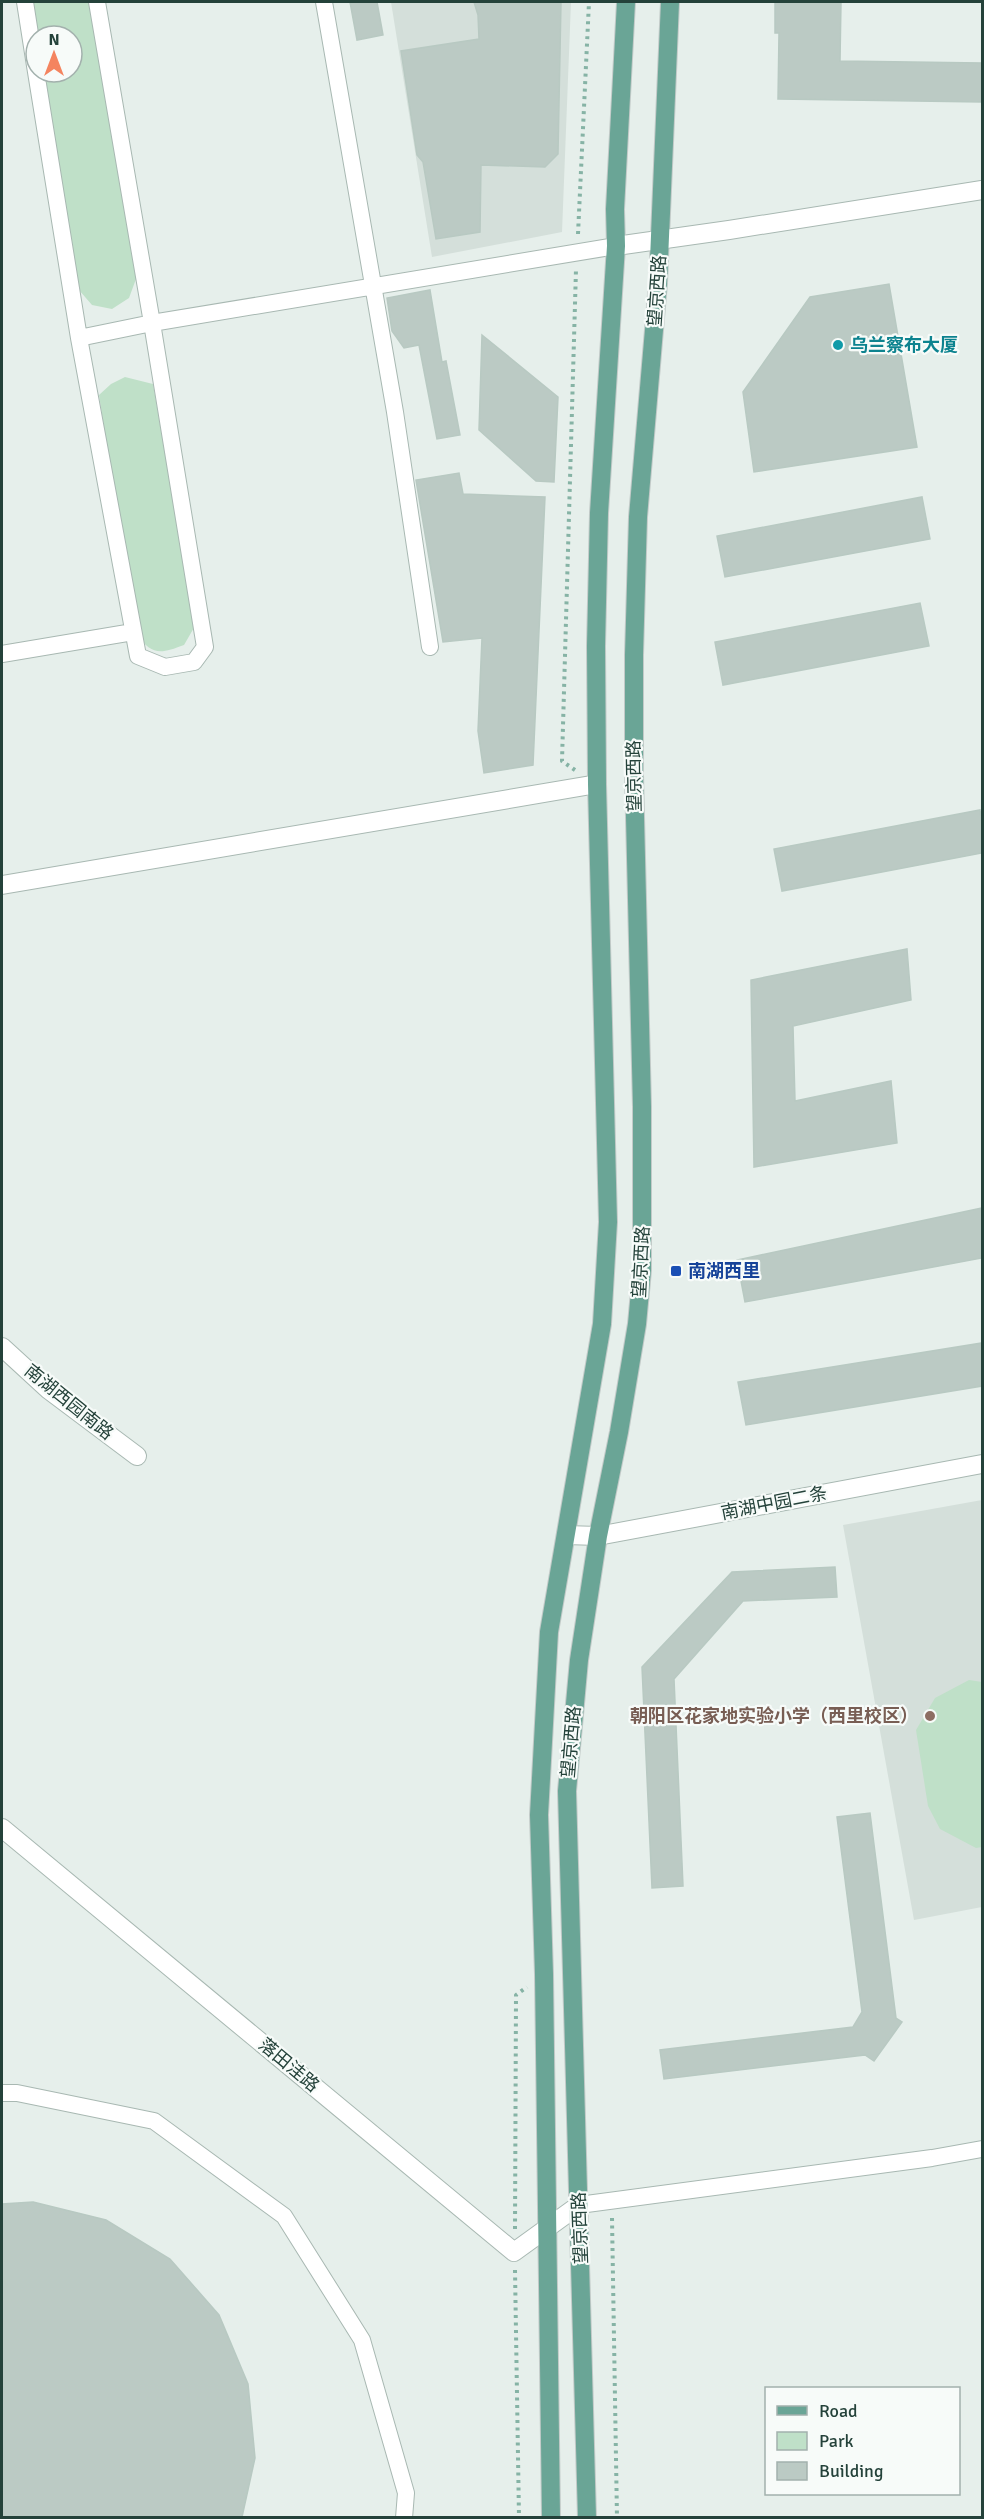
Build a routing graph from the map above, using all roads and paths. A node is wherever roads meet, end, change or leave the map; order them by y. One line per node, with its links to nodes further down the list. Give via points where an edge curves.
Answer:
1 (25, 2): 7 (street)
2 (97, 2): 14 (street)
3 (324, 2): 13 (street)
4 (589, 2): 12 (path)
5 (626, 2): 11 (main road, 望京西路)
6 (670, 2): 10 (main road, 望京西路)
7 (28, 24)
8 (38, 84): 15 (street)
9 (982, 190): 10 (street)
10 (659, 240): 11 (street); 25 (main road, 望京西路, via 638,517 634,655 642,1270 621,1421)
11 (616, 246): 12 (street); 19 (main road, 望京西路, via 599,513)
12 (577, 250): 13 (street); 19 (path, via 562,761)
13 (373, 285): 14 (street); 17 (street)
14 (152, 323): 15 (street); 16 (street, via 205,647 194,662 165,667 138,656)
15 (79, 338): 16 (street)
16 (133, 632): 18 (street)
17 (430, 647)
18 (2, 654)
19 (597, 784): 20 (street); 24 (main road, 望京西路, via 608,1222 602,1324)
20 (2, 885)
21 (2, 1347): 22 (street, 南湖西园南路, via 49,1390)
22 (137, 1456)
23 (982, 1464): 25 (street, 南湖中园二条)
24 (566, 1535): 25 (street, 南湖中园二条); 31 (main road, 望京西路, via 549,1632 539,1815)
25 (598, 1536): 30 (main road, 望京西路, via 579,1660 567,1791)
26 (2, 1828): 31 (street, 落田洼路, via 514,2252)
27 (2, 2093): 32 (street, via 154,2121 284,2216 362,2340 406,2493)
28 (982, 2149): 29 (street)
29 (611, 2200): 30 (street); 35 (path)
30 (579, 2205): 31 (street, 落田洼路); 34 (main road, 望京西路)
31 (548, 2225): 33 (main road, 望京西路)
32 (404, 2517)
33 (551, 2517)
34 (587, 2517)
35 (617, 2517)

